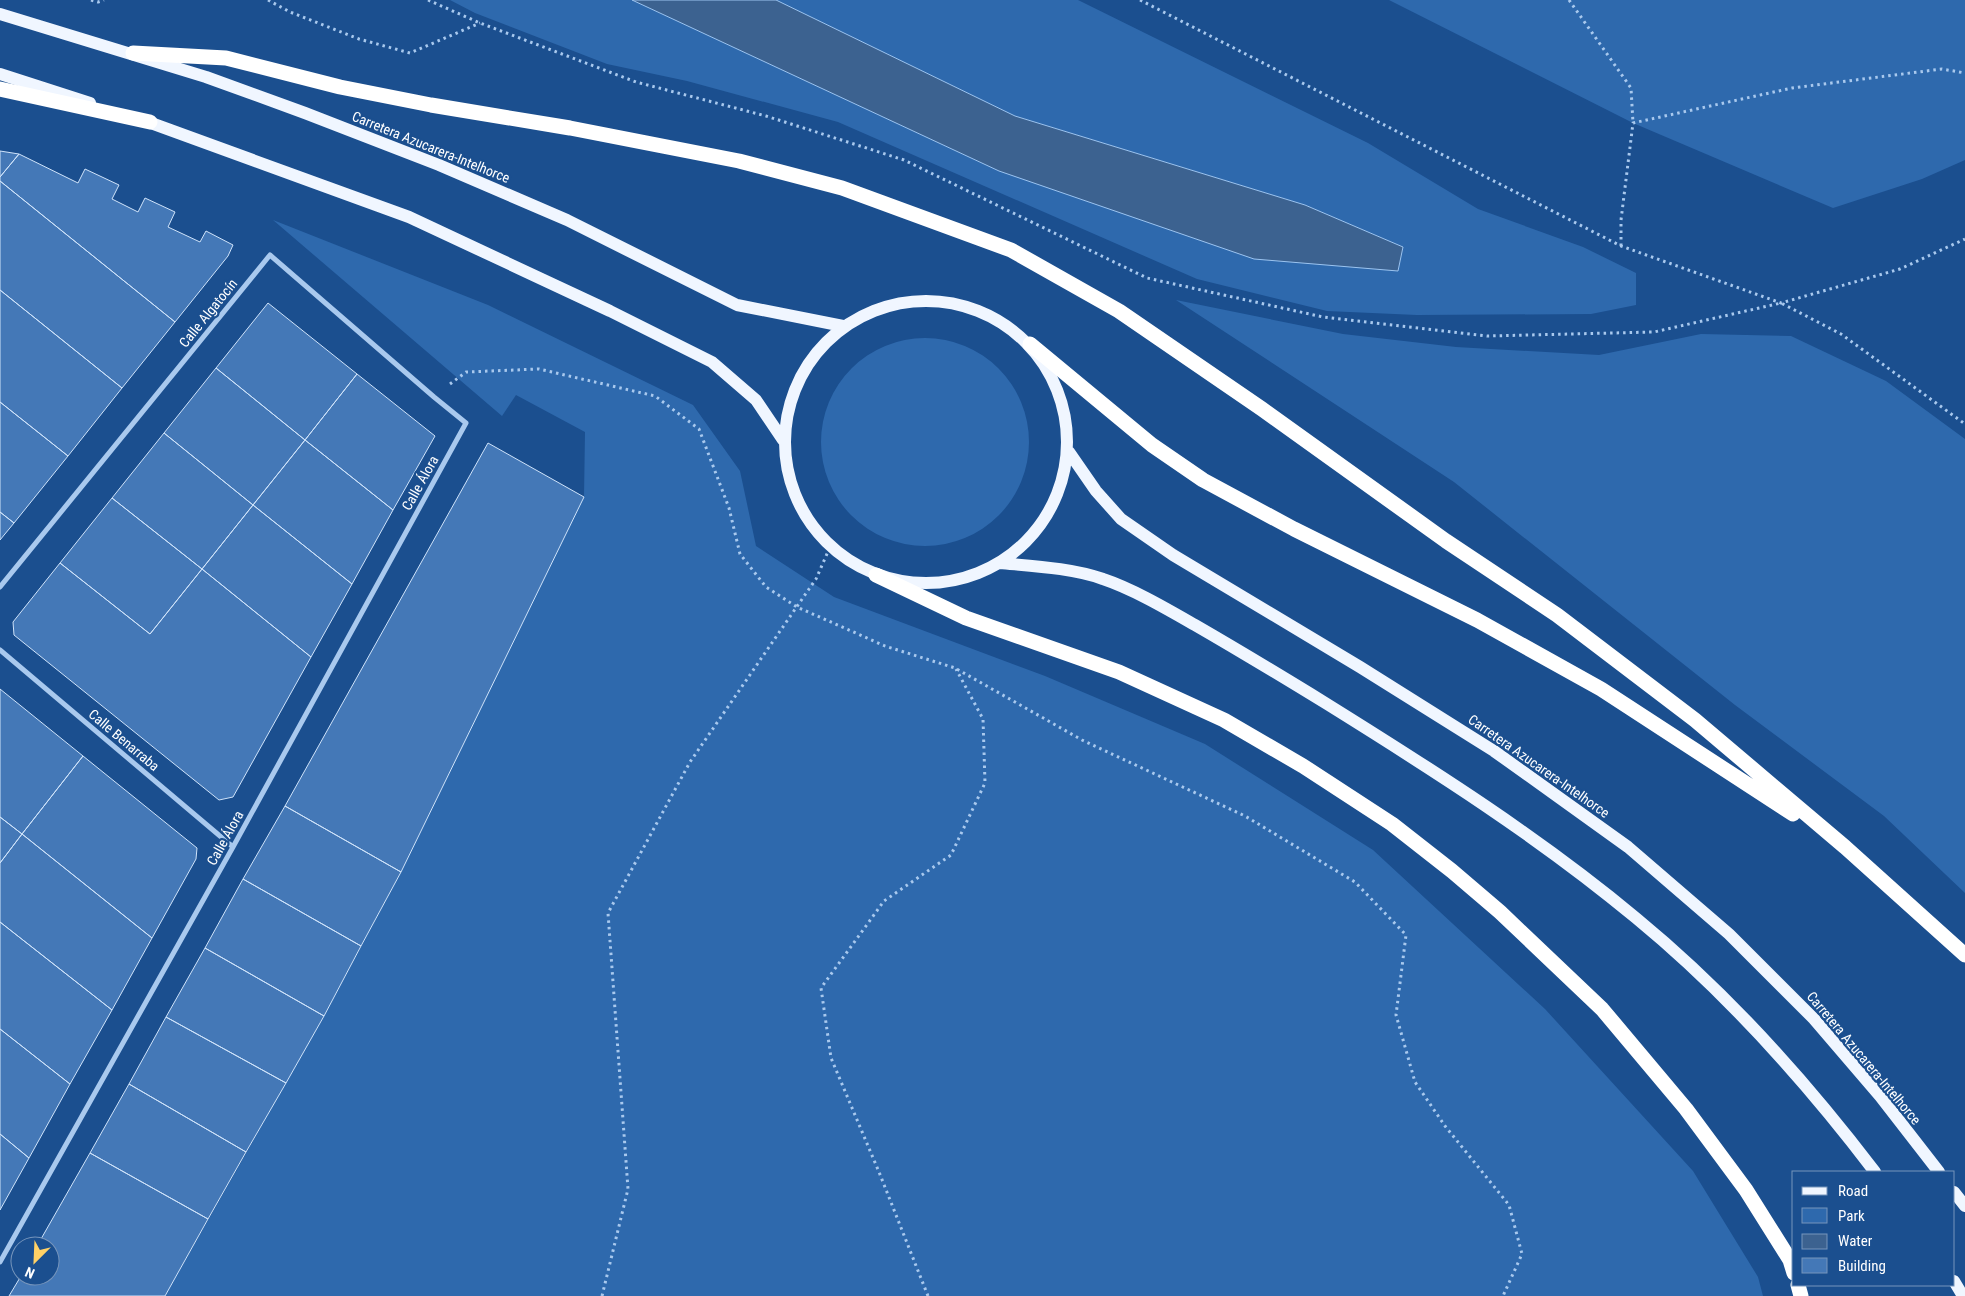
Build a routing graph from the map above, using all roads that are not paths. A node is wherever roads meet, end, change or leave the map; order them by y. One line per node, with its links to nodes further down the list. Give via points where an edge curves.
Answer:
1 (0, 14): 2 (main road, Carretera Azucarera-Intelhorce)
2 (133, 53): 6 (main road, Carretera Azucarera-Intelhorce, via 206,76 439,165 567,220 737,305); 16 (highway, via 226,58 422,104 570,128 739,161 842,188 1010,250 1119,311 1557,615 1695,720)
3 (0, 74): 5 (main road)
4 (0, 89): 5 (highway)
5 (150, 122): 9 (main road, via 409,217 712,362 756,400)
6 (843, 326): 7 (main road, via 888,305 938,300 985,312); 9 (main road, via 820,346 791,396)
7 (1030, 344): 10 (main road, via 1055,380 1066,409); 16 (highway, via 1152,445 1203,480 1477,620 1601,689)
8 (466, 423): 13 (street, Calle Algatocín, via 270,255); 15 (street, Calle Álora)
9 (783, 440): 12 (main road, via 792,492 810,524 830,547)
10 (1069, 452): 11 (main road, via 1068,465 1047,519); 19 (main road, Carretera Azucarera-Intelhorce, via 1096,491 1128,524 1173,555 1494,751 1628,847 1729,934 1814,1019)
11 (1000, 563): 12 (main road, via 961,578 913,584); 18 (main road, via 1044,566 1102,578 1164,607 1404,752 1536,840 1636,918 1695,970 1769,1044)
12 (876, 575): 23 (highway, via 966,618 1119,672 1224,720 1392,824 1500,912 1602,1010 1686,1109 1746,1190)
13 (0, 587)
14 (0, 650): 15 (street, Calle Benarraba)
15 (233, 847): 22 (street, Calle Álora)
16 (1845, 847): 17 (highway)
17 (1965, 955)
18 (1875, 1171)
19 (1938, 1171)
20 (1955, 1193): 21 (main road)
21 (1965, 1206)
22 (0, 1262)
23 (1792, 1266)
24 (1955, 1282): 25 (main road)
25 (1963, 1296)

